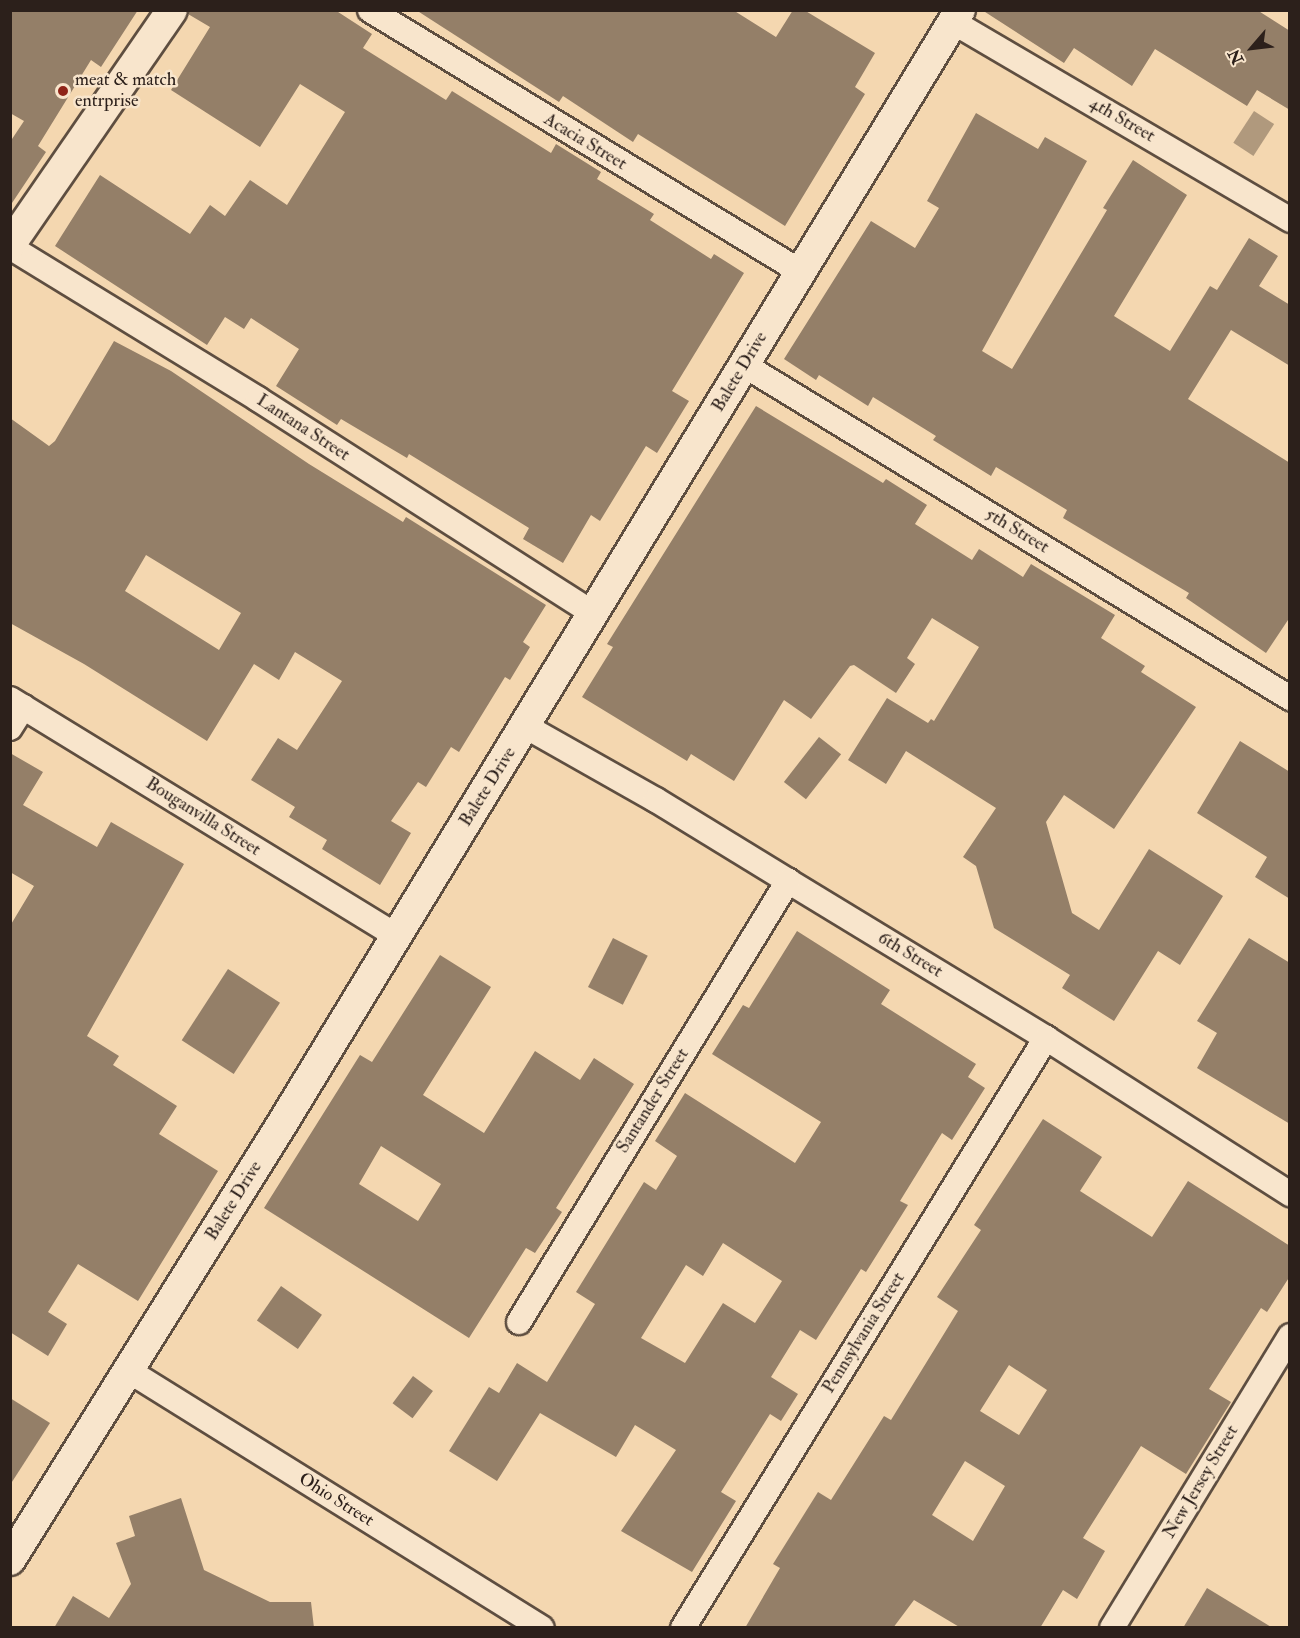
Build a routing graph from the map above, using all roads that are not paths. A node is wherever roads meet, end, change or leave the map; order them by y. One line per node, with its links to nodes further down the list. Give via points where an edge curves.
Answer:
1 (172, 10): 5 (street)
2 (370, 10): 6 (street, Acacia Street)
3 (957, 16): 4 (street, 4th Street); 6 (street, Balete Drive)
4 (1290, 220)
5 (10, 246): 8 (street, Lantana Street)
6 (801, 272): 7 (street, Balete Drive)
7 (744, 365): 8 (street, Balete Drive); 9 (street, 5th Street)
8 (592, 613): 11 (street, Balete Drive)
9 (1290, 698)
10 (17, 703): 12 (street); 14 (street, Bouganvilla Street)
11 (525, 726): 13 (street, 6th Street); 14 (street, Balete Drive)
12 (10, 728)
13 (788, 881): 15 (street, 6th Street); 17 (street, Santander Street)
14 (396, 936): 19 (street, Balete Drive)
15 (1046, 1038): 16 (street, 6th Street); 22 (street, Pennsylvania Street)
16 (1290, 1194)
17 (519, 1322)
18 (1290, 1336): 23 (street, New Jersey Street)
19 (129, 1371): 20 (street, Balete Drive); 21 (street, Ohio Street)
20 (10, 1560)
21 (543, 1628)
22 (683, 1628)
23 (1112, 1628)

